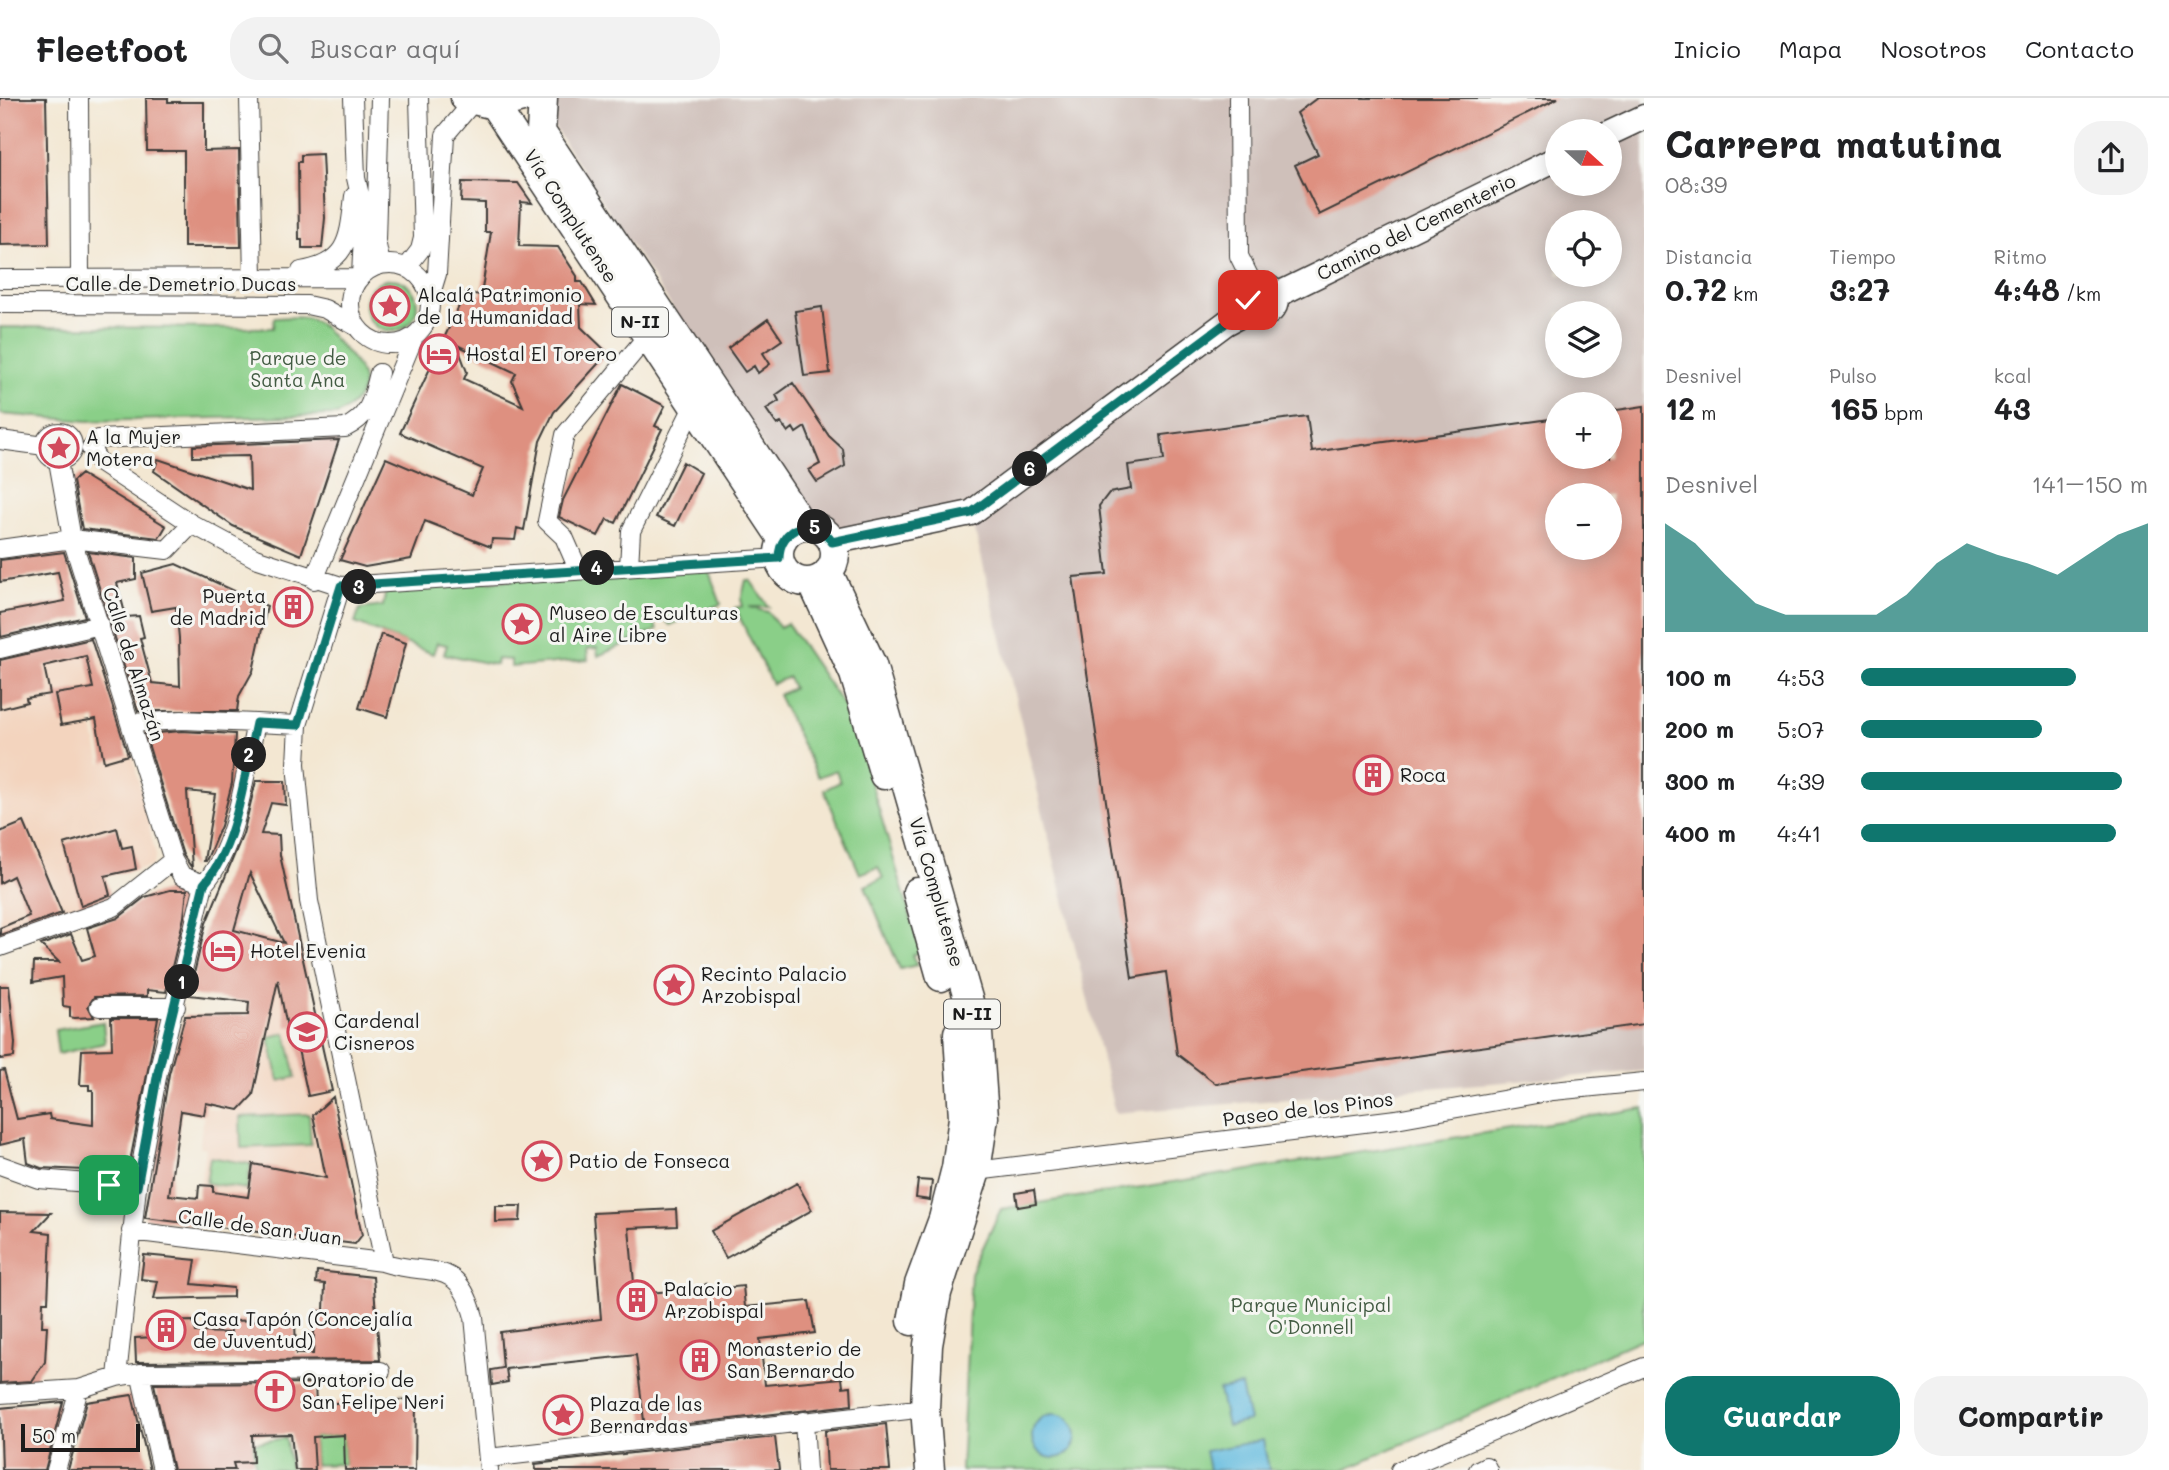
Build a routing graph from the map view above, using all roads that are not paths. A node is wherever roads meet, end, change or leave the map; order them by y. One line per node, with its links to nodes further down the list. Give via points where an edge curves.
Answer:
1 (79, 98): 18 (street)
2 (249, 98): 16 (street)
3 (354, 98): 13 (street)
4 (380, 98): 14 (street, via 376,241)
5 (419, 98): 15 (street, via 423,238)
6 (523, 98): 9 (main road)
7 (543, 98): 34 (main road, Vía Complutense / N-II, via 541,132)
8 (1238, 98): 21 (street, via 1239,256)
9 (478, 102): 20 (street, via 445,135 440,240); 24 (main road, Vía Complutense / N-II)
10 (1644, 117): 11 (street)
11 (1622, 127)
12 (1545, 164): 21 (street, Camino del Cementerio)
13 (356, 178): 16 (street, via 350,235 340,255 320,268); 17 (street, via 364,213)
14 (381, 264): 15 (street); 17 (street)
15 (407, 267): 20 (street, via 418,274)
16 (260, 277): 17 (street, Calle de Demetrio Ducas); 18 (street, Calle de Demetrio Ducas)
17 (360, 277): 23 (street, via 350,302)
18 (80, 278): 19 (street, Calle de Demetrio Ducas)
19 (0, 279)
20 (430, 297): 25 (street, via 428,319)
21 (1261, 298): 35 (street, Camino del Cementerio, via 971,513)
22 (0, 304): 23 (street, Calle de Demetrio Ducas, via 307,305 324,309)
23 (363, 333): 25 (street, via 392,345); 26 (street)
24 (648, 335): 27 (main road, Vía Complutense / N-II); 38 (street, via 565,435 547,521 564,537)
25 (414, 337): 28 (street)
26 (379, 373): 28 (street); 32 (street, via 362,420 345,428 98,439 91,449 100,463)
27 (694, 405): 34 (main road, Vía Complutense / N-II); 37 (street, via 631,531)
28 (379, 423): 40 (street)
29 (0, 440): 30 (street)
30 (45, 446): 31 (street, via 49,457); 31 (street, via 55,432 71,439 72,451)
31 (58, 461): 33 (street, Calle de Almazán)
32 (192, 524): 33 (street, via 167,550); 40 (street, via 255,558)
33 (72, 539): 36 (street); 42 (street, Calle de Almazán)
34 (788, 541): 35 (main road, N-II, via 821,530); 37 (street); 39 (main road, N-II, via 782,568 792,578)
35 (832, 542): 39 (main road, via 835,556)
36 (0, 549)
37 (629, 567): 38 (street)
38 (578, 569): 41 (street)
39 (820, 577): 54 (main road, Vía Complutense / N-II, via 872,665 978,1032 984,1117); 64 (main road, Vía Complutense / N-II, via 854,674 960,1036 963,1118 956,1168 919,1284 908,1342)
40 (314, 580): 41 (street)
41 (341, 586): 46 (street)
42 (100, 625): 43 (street); 44 (street, Calle de Almazán)
43 (0, 649)
44 (131, 723): 45 (street); 47 (street, Calle de Almazán)
45 (256, 723): 46 (street); 48 (street, via 236,813 217,870)
46 (298, 725): 57 (street, via 296,764 309,901)
47 (178, 868): 48 (street); 49 (street, via 114,907)
48 (204, 884): 51 (street)
49 (0, 947)
50 (99, 1007): 51 (street)
51 (176, 1007): 55 (street, via 158,1072)
52 (1644, 1082): 54 (street, Paseo de los Pinos, via 1553,1091 1396,1119)
53 (0, 1165): 55 (street, via 39,1179)
54 (976, 1171): 71 (main road, Vía Complutense / N-II, via 937,1293 928,1345 925,1408)
55 (137, 1187): 56 (street)
56 (131, 1231): 57 (street, Calle de San Juan); 61 (street)
57 (384, 1262): 66 (street, Calle de San Juan, via 397,1268 435,1270 455,1278 468,1294)
58 (1644, 1367): 72 (street)
59 (381, 1371): 60 (street)
60 (139, 1374): 61 (street); 68 (street)
61 (117, 1377): 62 (street)
62 (79, 1390): 63 (street); 67 (street)
63 (0, 1394)
64 (908, 1410): 65 (street); 70 (main road, Vía Complutense / N-II)
65 (804, 1421): 66 (street); 69 (street)
66 (488, 1464)
67 (56, 1470)
68 (162, 1470)
69 (807, 1470)
70 (913, 1470)
71 (930, 1470)
72 (1400, 1470)

